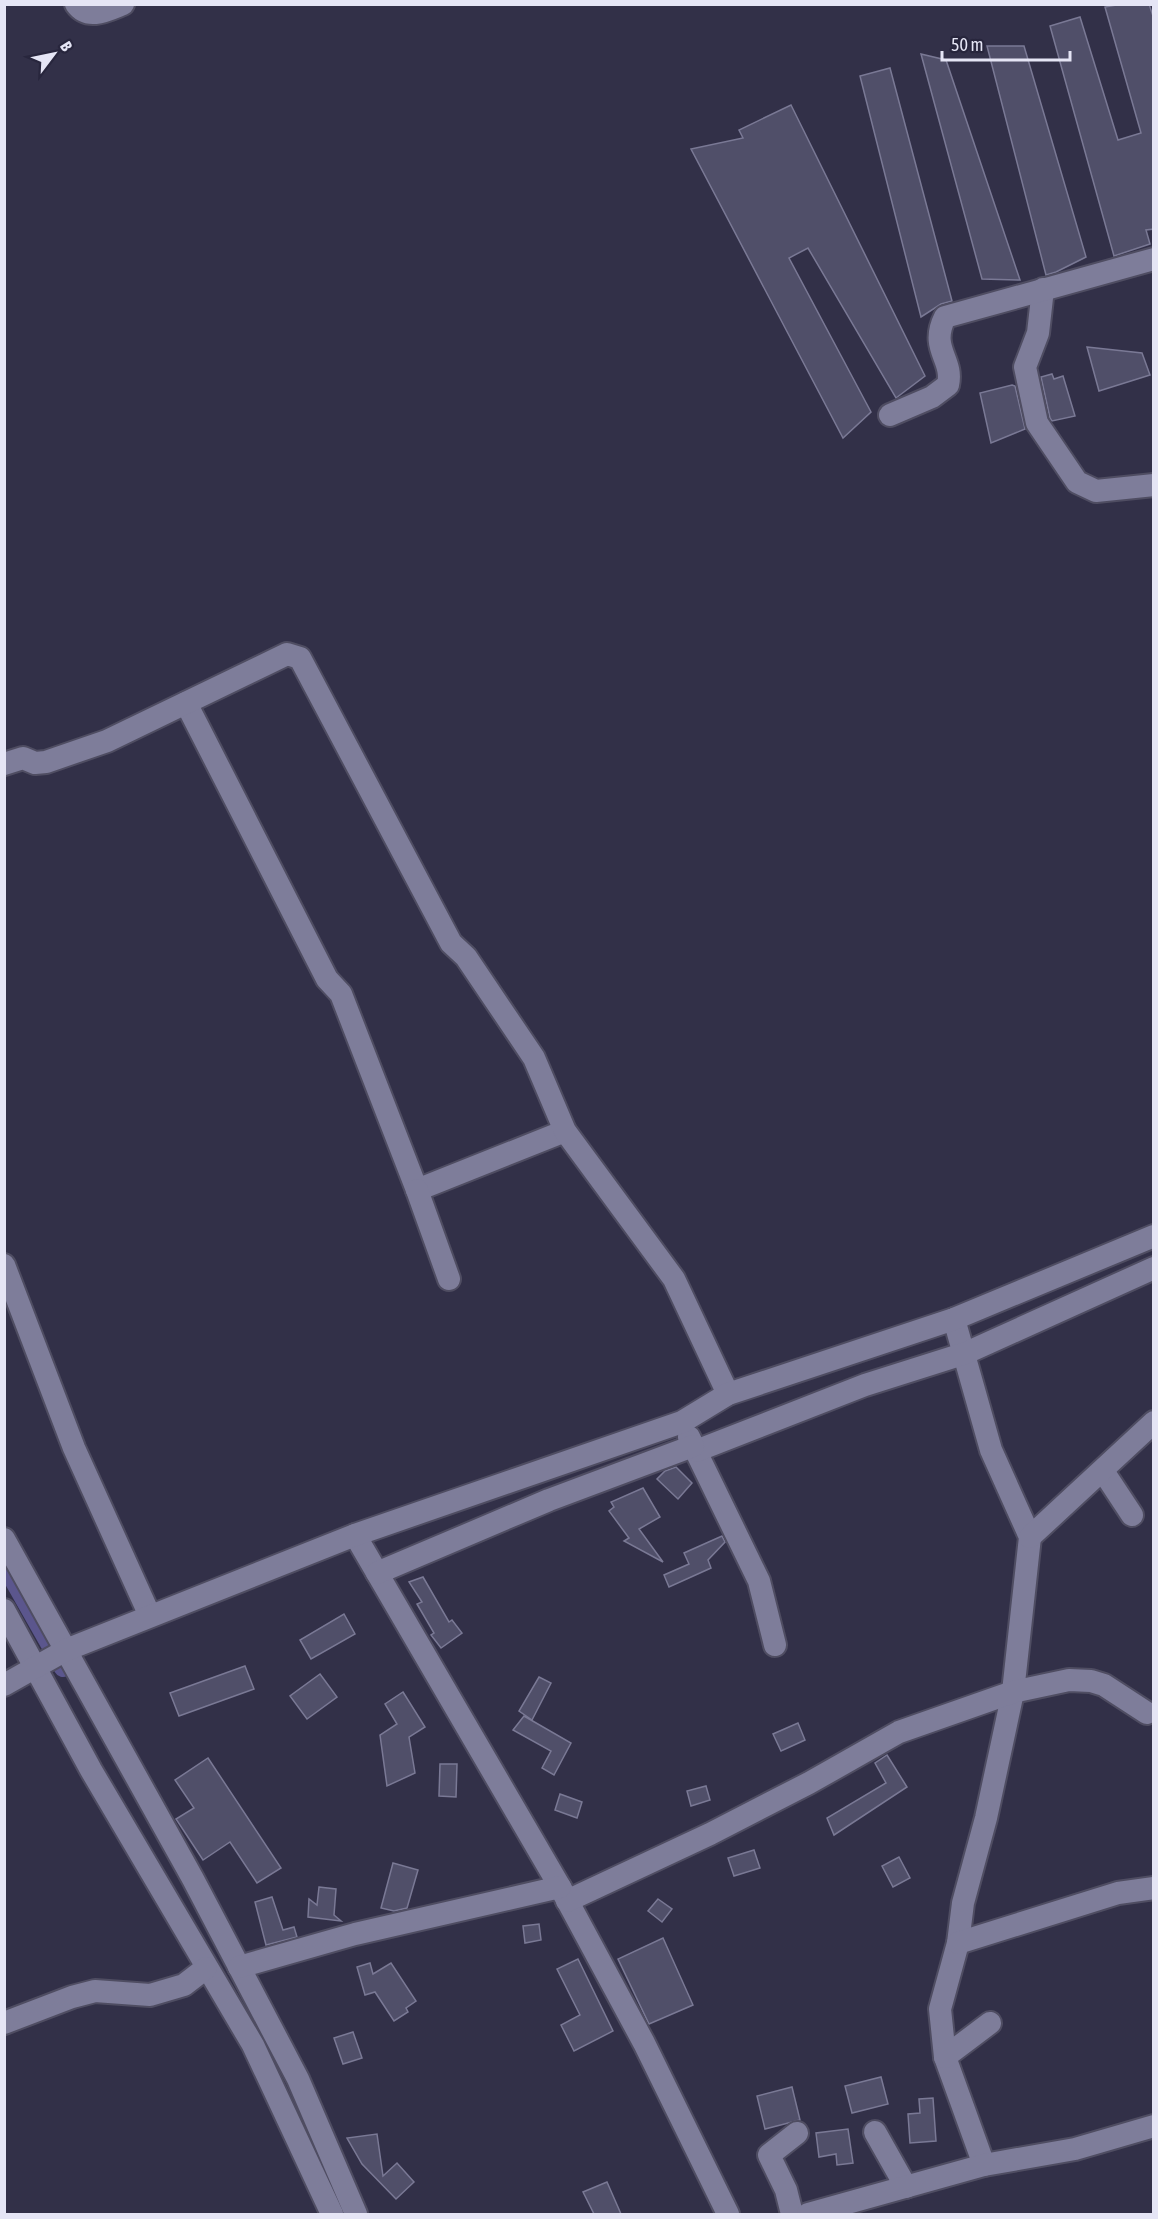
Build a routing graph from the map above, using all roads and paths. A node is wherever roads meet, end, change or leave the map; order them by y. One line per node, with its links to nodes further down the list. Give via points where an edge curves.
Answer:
1 (76, 4): 2 (street, via 83,12 98,14)
2 (123, 4)
3 (1154, 259): 4 (street)
4 (1043, 289): 5 (street, via 945,317 940,327 939,348 951,373 948,385 932,397); 6 (street, via 1038,333 1025,367 1037,423 1077,482 1096,491)
5 (890, 414)
6 (1154, 485)
7 (186, 703): 8 (street, via 68,755 45,762 23,758); 9 (street, via 287,654 300,658 451,943 466,957 534,1058); 10 (street, via 327,979 341,994)
8 (4, 764)
9 (565, 1131): 10 (street); 17 (street, via 674,1279)
10 (417, 1190): 14 (street)
11 (1145, 1239): 13 (street); 15 (street)
12 (4, 1265): 28 (street, via 74,1448)
13 (1153, 1270): 16 (street)
14 (449, 1279)
15 (954, 1319): 16 (street); 17 (street)
16 (966, 1353): 20 (street, via 865,1385); 24 (street, via 992,1450)
17 (728, 1394): 18 (street)
18 (682, 1422): 20 (street); 23 (street)
19 (1154, 1422): 21 (street)
20 (695, 1449): 26 (street, via 549,1500); 29 (street, via 759,1581)
21 (1103, 1471): 22 (street); 24 (street)
22 (1132, 1515)
23 (355, 1535): 26 (street); 28 (street)
24 (1030, 1537): 33 (street)
25 (4, 1539): 30 (street)
26 (378, 1573): 36 (street)
27 (4, 1610): 31 (street)
28 (150, 1616): 30 (street)
29 (775, 1645)
30 (66, 1650): 31 (street); 38 (street)
31 (35, 1665): 32 (street); 39 (street)
32 (4, 1685)
33 (1013, 1692): 34 (street, via 1070,1680 1091,1681 1104,1685); 36 (street, via 899,1732 710,1834); 37 (street, via 963,1903)
34 (1146, 1713)
35 (1154, 1888): 37 (street, via 1118,1893)
36 (563, 1894): 38 (street, via 355,1934); 50 (street, via 644,2043)
37 (958, 1943): 42 (street, via 940,2009)
38 (239, 1967): 49 (street, via 298,2079)
39 (206, 1968): 40 (street, via 184,1985 150,1995 95,1991); 48 (street, via 253,2045)
40 (4, 2023)
41 (990, 2023): 42 (street)
42 (945, 2057): 46 (street)
43 (1154, 2126): 46 (street, via 1075,2150)
44 (875, 2132): 47 (street)
45 (797, 2133): 51 (street, via 769,2155 786,2190)
46 (984, 2165): 47 (street)
47 (906, 2187): 52 (street)
48 (332, 2214)
49 (356, 2214)
50 (728, 2214)
51 (792, 2214)
52 (808, 2214)

